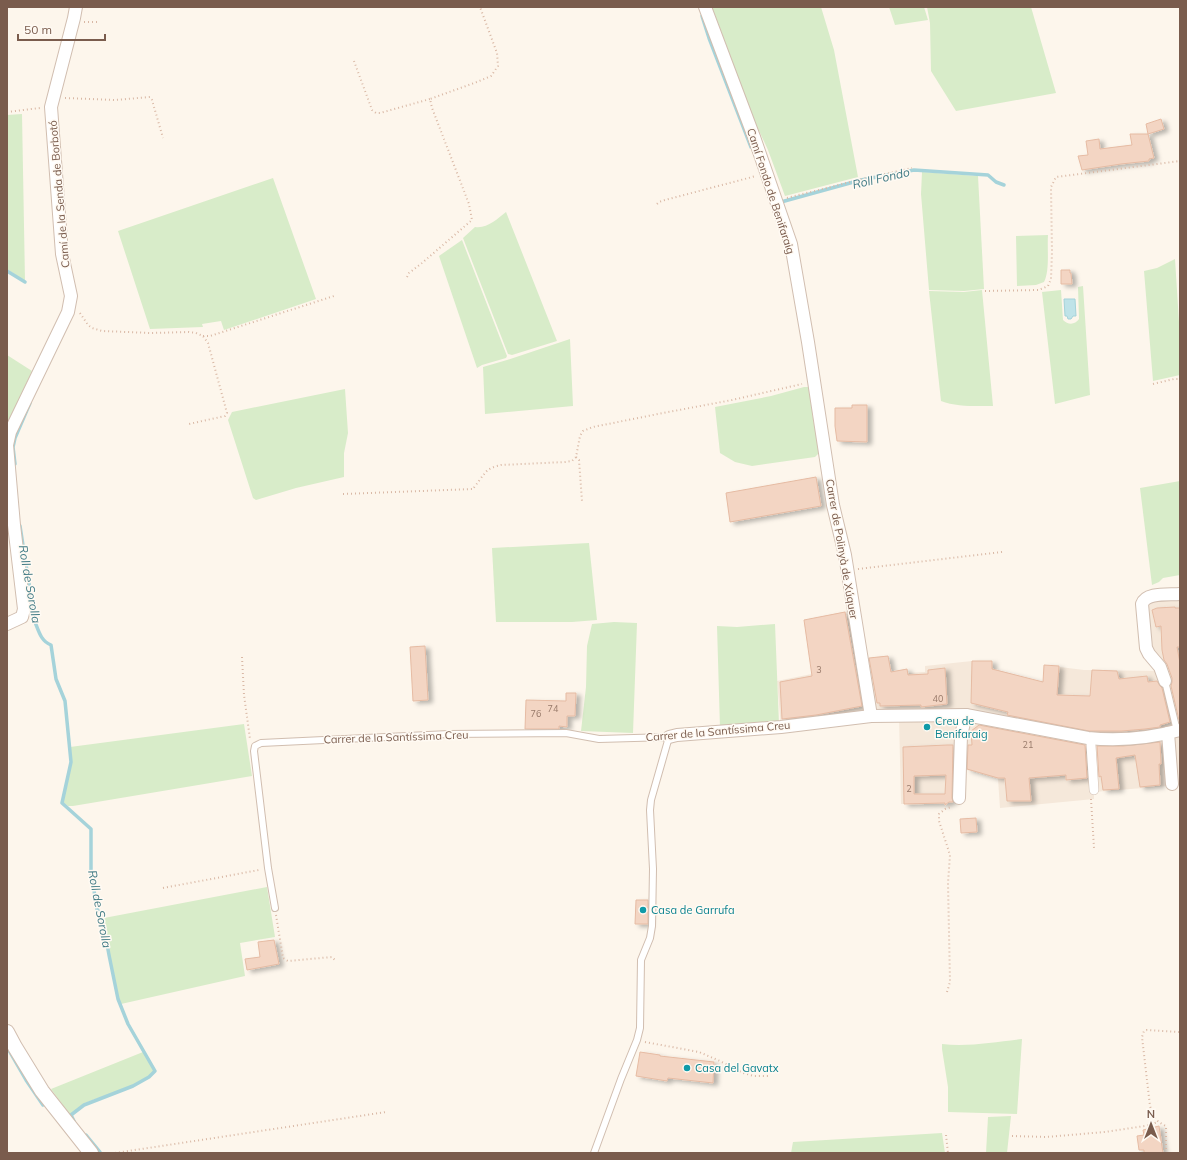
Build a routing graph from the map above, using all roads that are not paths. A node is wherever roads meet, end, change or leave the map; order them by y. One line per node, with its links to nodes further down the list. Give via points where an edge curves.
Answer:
1 (76, 7): 5 (street, Camí de la Senda de Borbotó, via 52,102 62,254 71,296 68,312 10,432 7,444 24,609 22,617)
2 (705, 7): 3 (street, Camí Fondo de Benifaraig, via 791,244)
3 (813, 381): 8 (street, Carrer de Polinyà de Xúquer)
4 (1180, 594): 6 (street, via 1150,596 1144,600 1141,609 1146,648 1160,667)
5 (7, 624)
6 (1165, 681): 9 (lane)
7 (966, 715): 8 (street, Carrer de la Santíssima Creu); 9 (street, Carrer de la Santíssima Creu, via 1091,738 1122,739); 14 (street, via 961,735)
8 (871, 716): 10 (street, Carrer de la Santíssima Creu, via 781,727 677,734)
9 (1175, 731): 12 (street)
10 (669, 737): 15 (lane, Carrer de la Santíssima Creu, via 599,739 566,733 449,734 261,743 255,746 254,751); 18 (lane, via 651,800 652,926 641,960 638,1040)
11 (1090, 745): 13 (street)
12 (1172, 784)
13 (1094, 790)
14 (959, 798)
15 (275, 908)
16 (7, 1032): 17 (street, via 42,1091)
17 (91, 1153)
18 (594, 1153)

